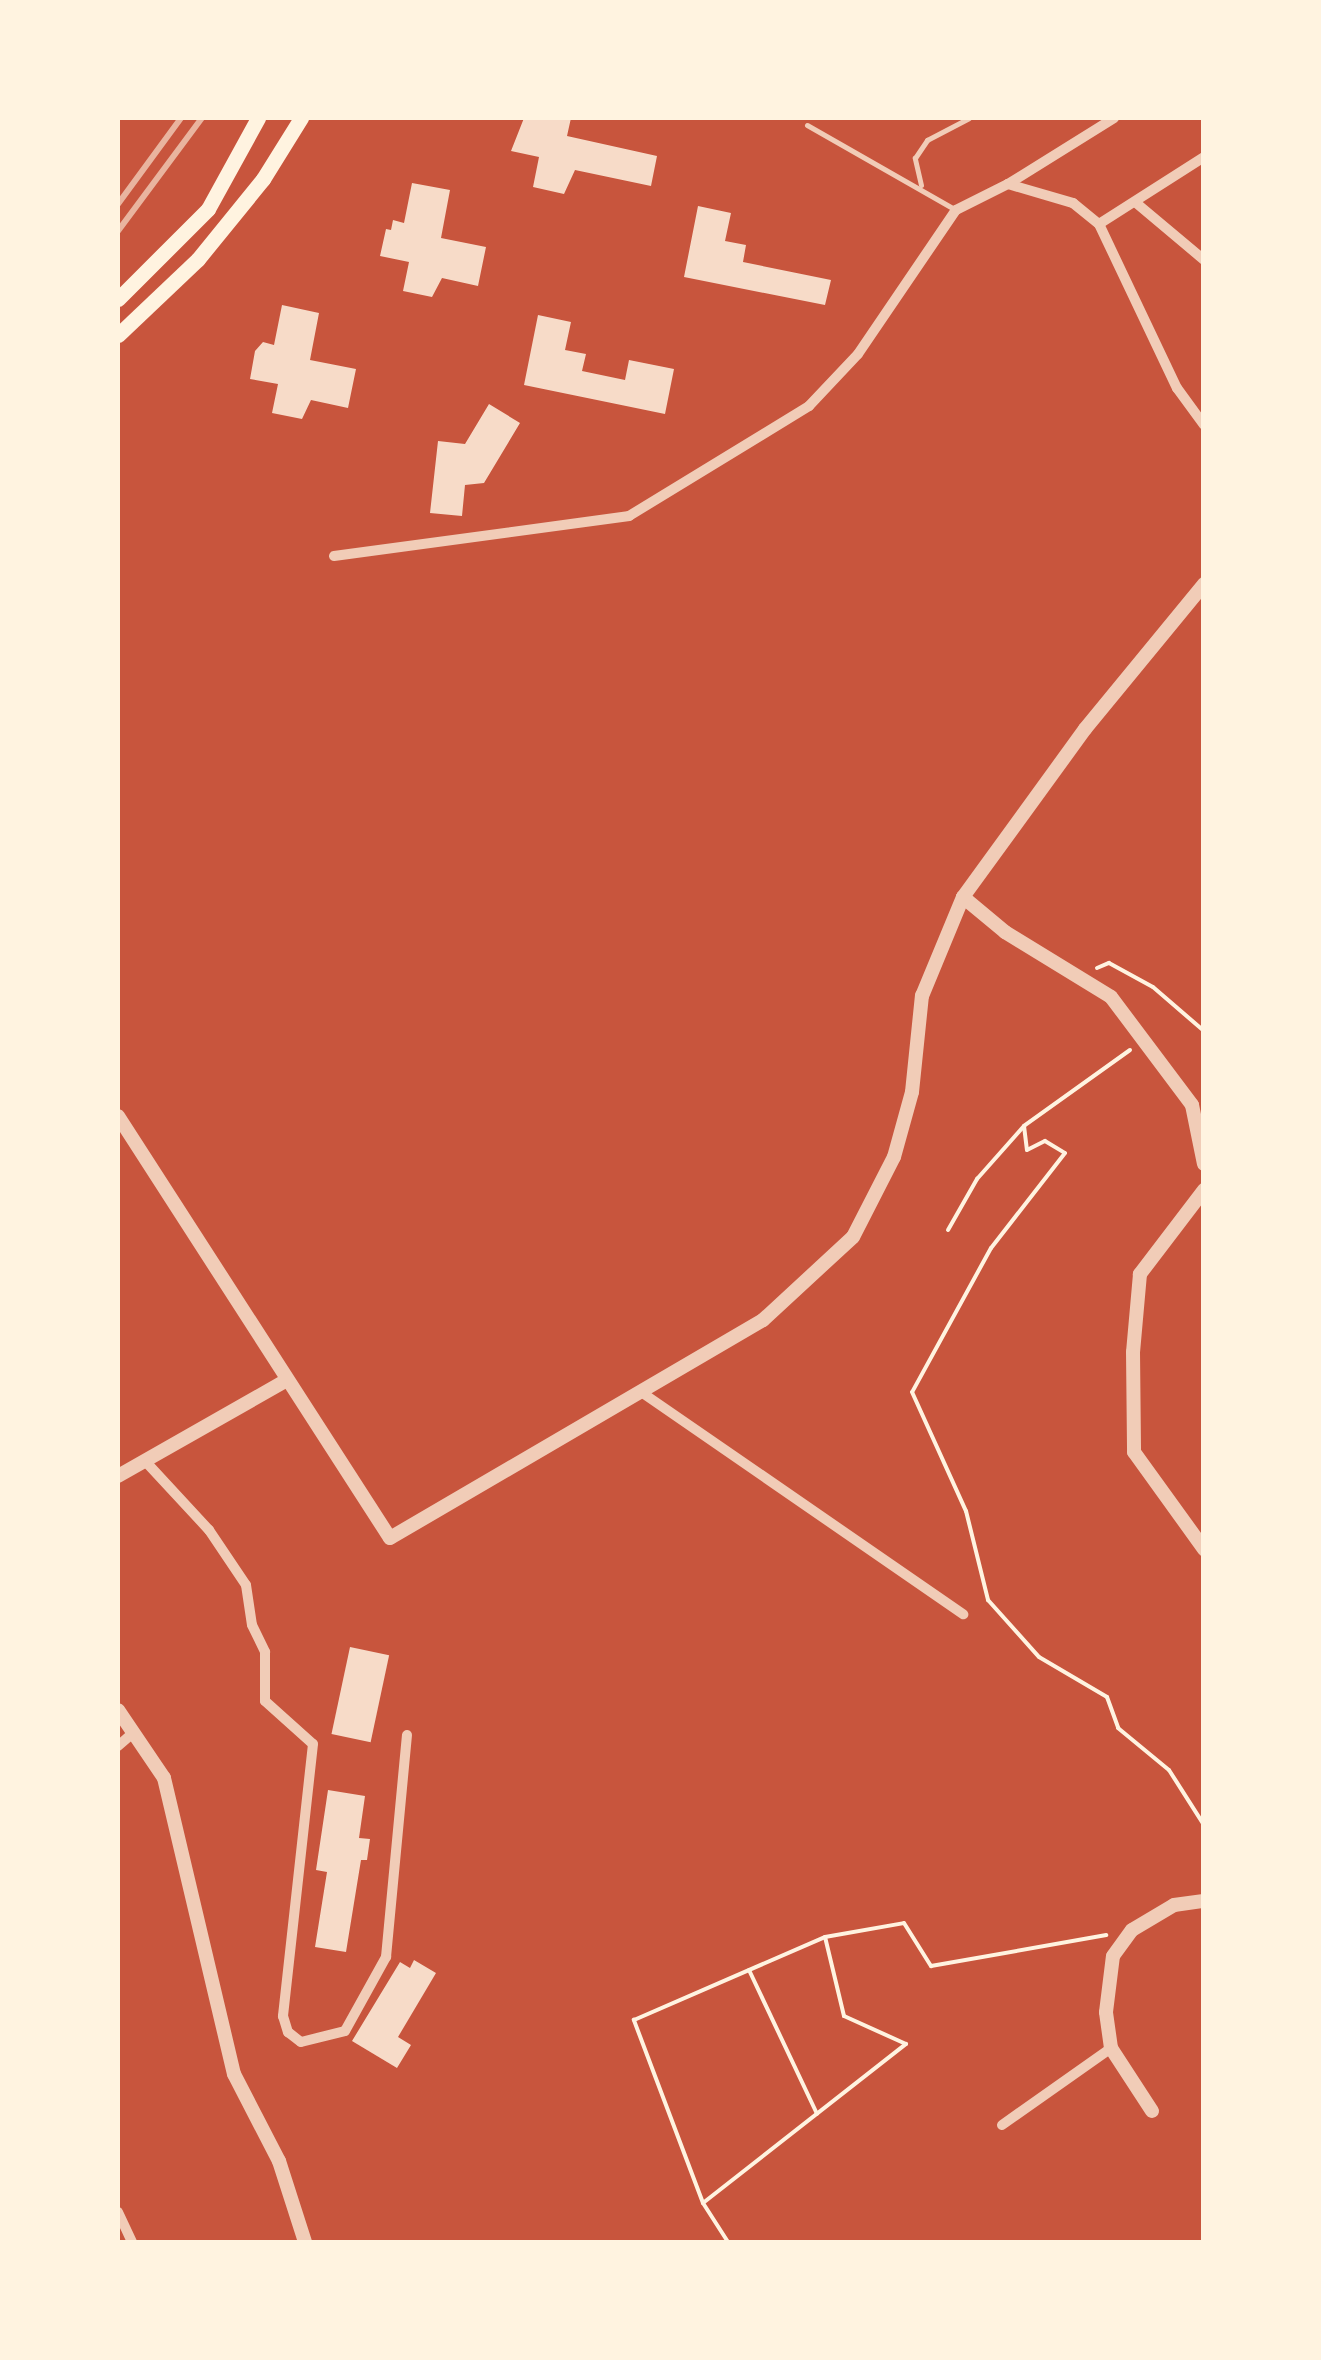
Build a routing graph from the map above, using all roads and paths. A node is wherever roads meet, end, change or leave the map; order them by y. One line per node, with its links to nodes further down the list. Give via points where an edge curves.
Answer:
1 (258, 118): 13 (main road, via 208,208)
2 (300, 118): 14 (main road, via 263,180 198,259)
3 (969, 118): 8 (lane, via 927,140 915,158)
4 (1113, 118): 7 (street)
5 (807, 125): 8 (lane)
6 (1204, 157): 9 (street)
7 (1008, 184): 10 (street); 11 (street, via 1073,204)
8 (921, 185): 10 (lane)
9 (1135, 202): 11 (street); 12 (street)
10 (956, 210): 16 (street, via 858,354 809,406 629,516)
11 (1099, 224): 15 (street, via 1176,388)
12 (1204, 260)
13 (118, 299)
14 (118, 335)
15 (1204, 425)
16 (334, 556)
17 (1204, 584): 18 (street, via 1085,730)
18 (963, 897): 19 (street); 29 (street, via 922,996 912,1092 894,1157 854,1237 763,1320)
19 (1074, 974): 20 (path, via 1108,963 1153,987); 21 (street, via 1111,997)
20 (1204, 1031)
21 (1144, 1041): 23 (path); 25 (street, via 1192,1104)
22 (118, 1116): 24 (street)
23 (1024, 1126): 27 (path, via 977,1179); 38 (path, via 1028,1150 1044,1141 1066,1153 991,1248 912,1392 966,1511 988,1600 1039,1657 1106,1696 1118,1728 1169,1770)
24 (123, 1137): 28 (street)
25 (1204, 1164)
26 (1204, 1190): 32 (street, via 1140,1274 1132,1352 1134,1452)
27 (948, 1230)
28 (286, 1380): 29 (street, via 390,1538); 30 (street)
29 (644, 1394): 33 (street)
30 (146, 1462): 31 (street); 36 (street, via 210,1530 246,1585 252,1625 265,1652 265,1701 308,1736 315,1754 283,2016 301,2042 345,2031 386,1957)
31 (118, 1476)
32 (1204, 1549)
33 (964, 1614)
34 (118, 1710): 35 (street)
35 (133, 1733): 37 (street); 50 (street, via 164,1778 234,2074 279,2161)
36 (406, 1734)
37 (118, 1746)
38 (1204, 1825)
39 (1204, 1900): 40 (street, via 1174,1905)
40 (1132, 1930): 41 (path, via 931,1966 904,1923); 43 (street, via 1113,1956 1106,2012)
41 (825, 1937): 42 (path); 45 (path, via 844,2016 906,2044)
42 (749, 1970): 45 (path); 47 (path, via 634,2020)
43 (1111, 2048): 44 (street); 46 (street)
44 (1152, 2111)
45 (818, 2114): 47 (path)
46 (1002, 2125)
47 (704, 2204): 51 (path)
48 (118, 2212): 49 (street)
49 (132, 2242)
50 (306, 2242)
51 (728, 2242)

